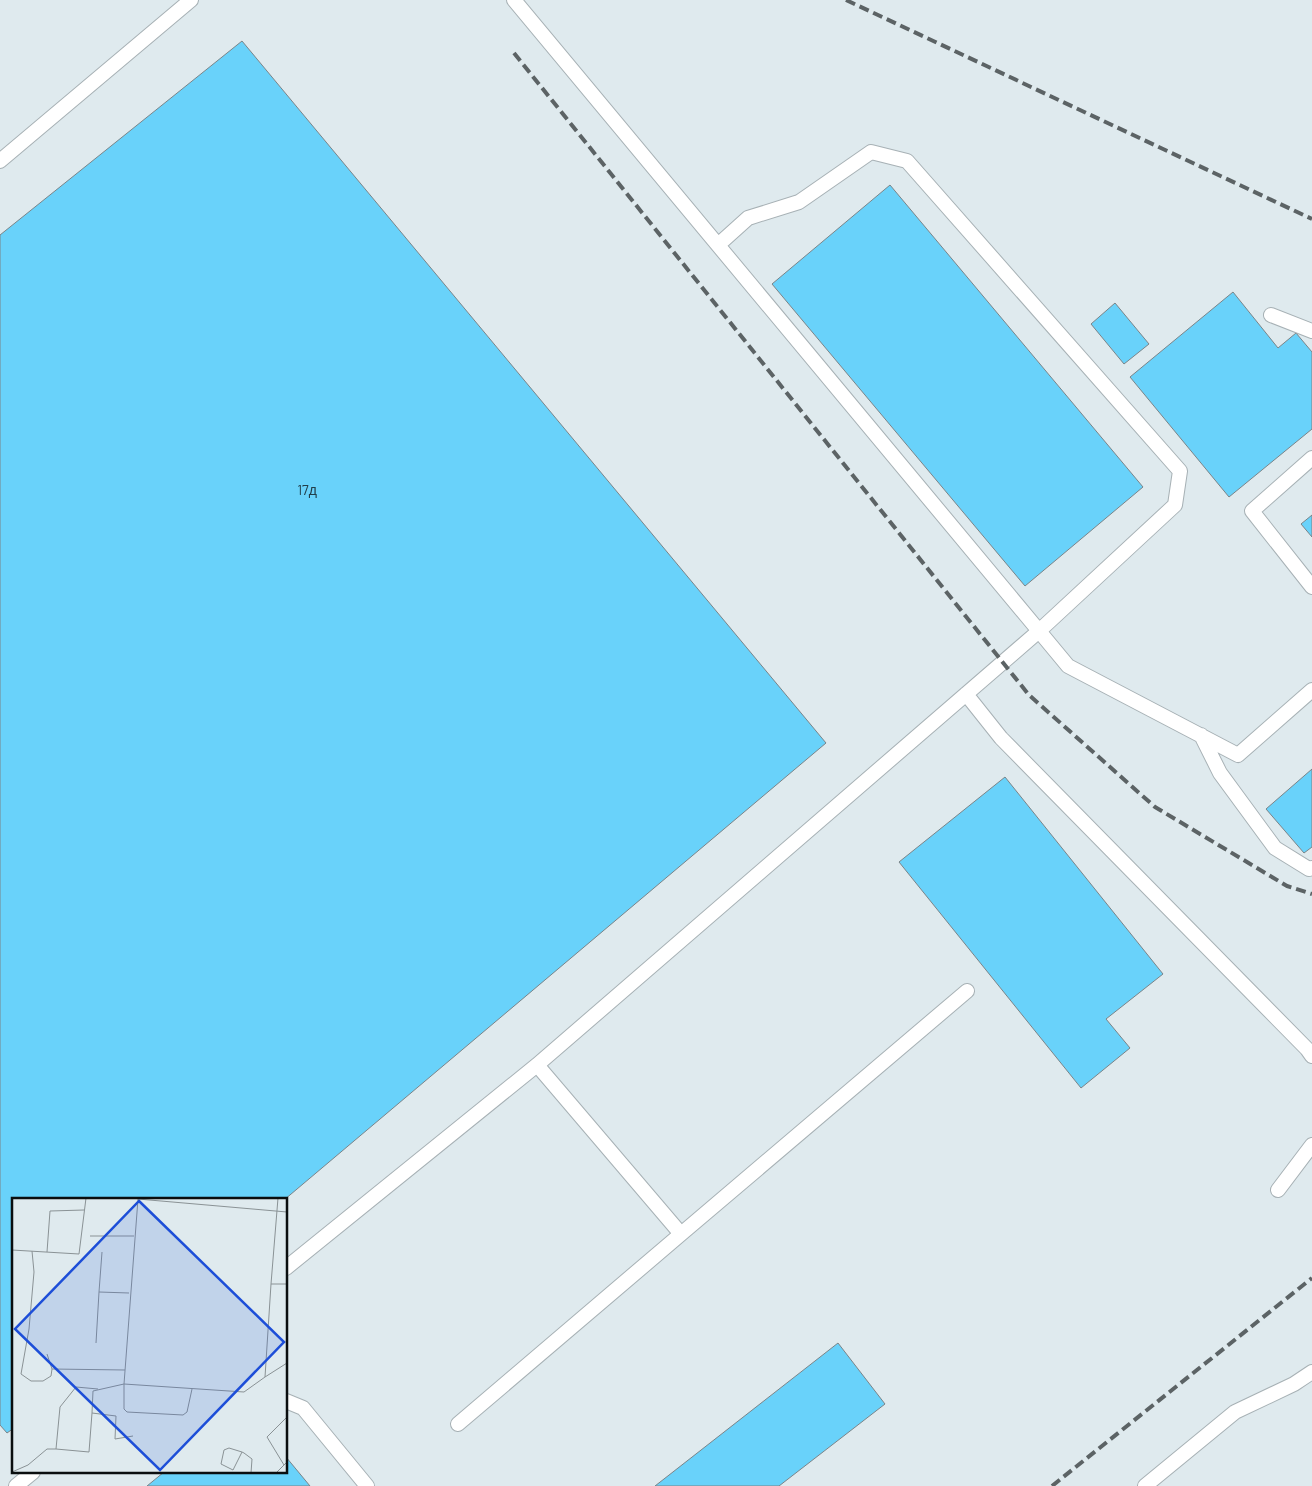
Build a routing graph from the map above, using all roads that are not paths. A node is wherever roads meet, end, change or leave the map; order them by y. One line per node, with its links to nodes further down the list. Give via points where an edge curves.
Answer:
1 (191, 0): 3 (lane)
2 (514, 0): 4 (lane)
3 (0, 161)
4 (718, 245): 9 (lane); 9 (lane, via 748,218 799,202 871,152 907,161 1180,472 1175,506)
5 (1272, 315): 6 (lane)
6 (1312, 331)
7 (1312, 458): 8 (lane, via 1252,511)
8 (1312, 587)
9 (1039, 630): 11 (lane); 12 (lane, via 1068,666)
10 (1312, 690): 12 (lane, via 1238,755)
11 (966, 694): 15 (lane, via 1001,738); 16 (lane)
12 (1200, 735): 13 (lane, via 1220,772 1275,848)
13 (1312, 868)
14 (968, 990): 19 (lane)
15 (1312, 1056)
16 (537, 1065): 19 (lane); 20 (lane)
17 (1312, 1144): 18 (lane)
18 (1278, 1190)
19 (681, 1234): 23 (lane)
20 (288, 1266)
21 (1312, 1372): 27 (lane, via 1235,1412)
22 (288, 1402): 26 (lane, via 303,1408)
23 (458, 1424)
24 (31, 1474): 25 (lane)
25 (16, 1486)
26 (366, 1486)
27 (1145, 1486)

